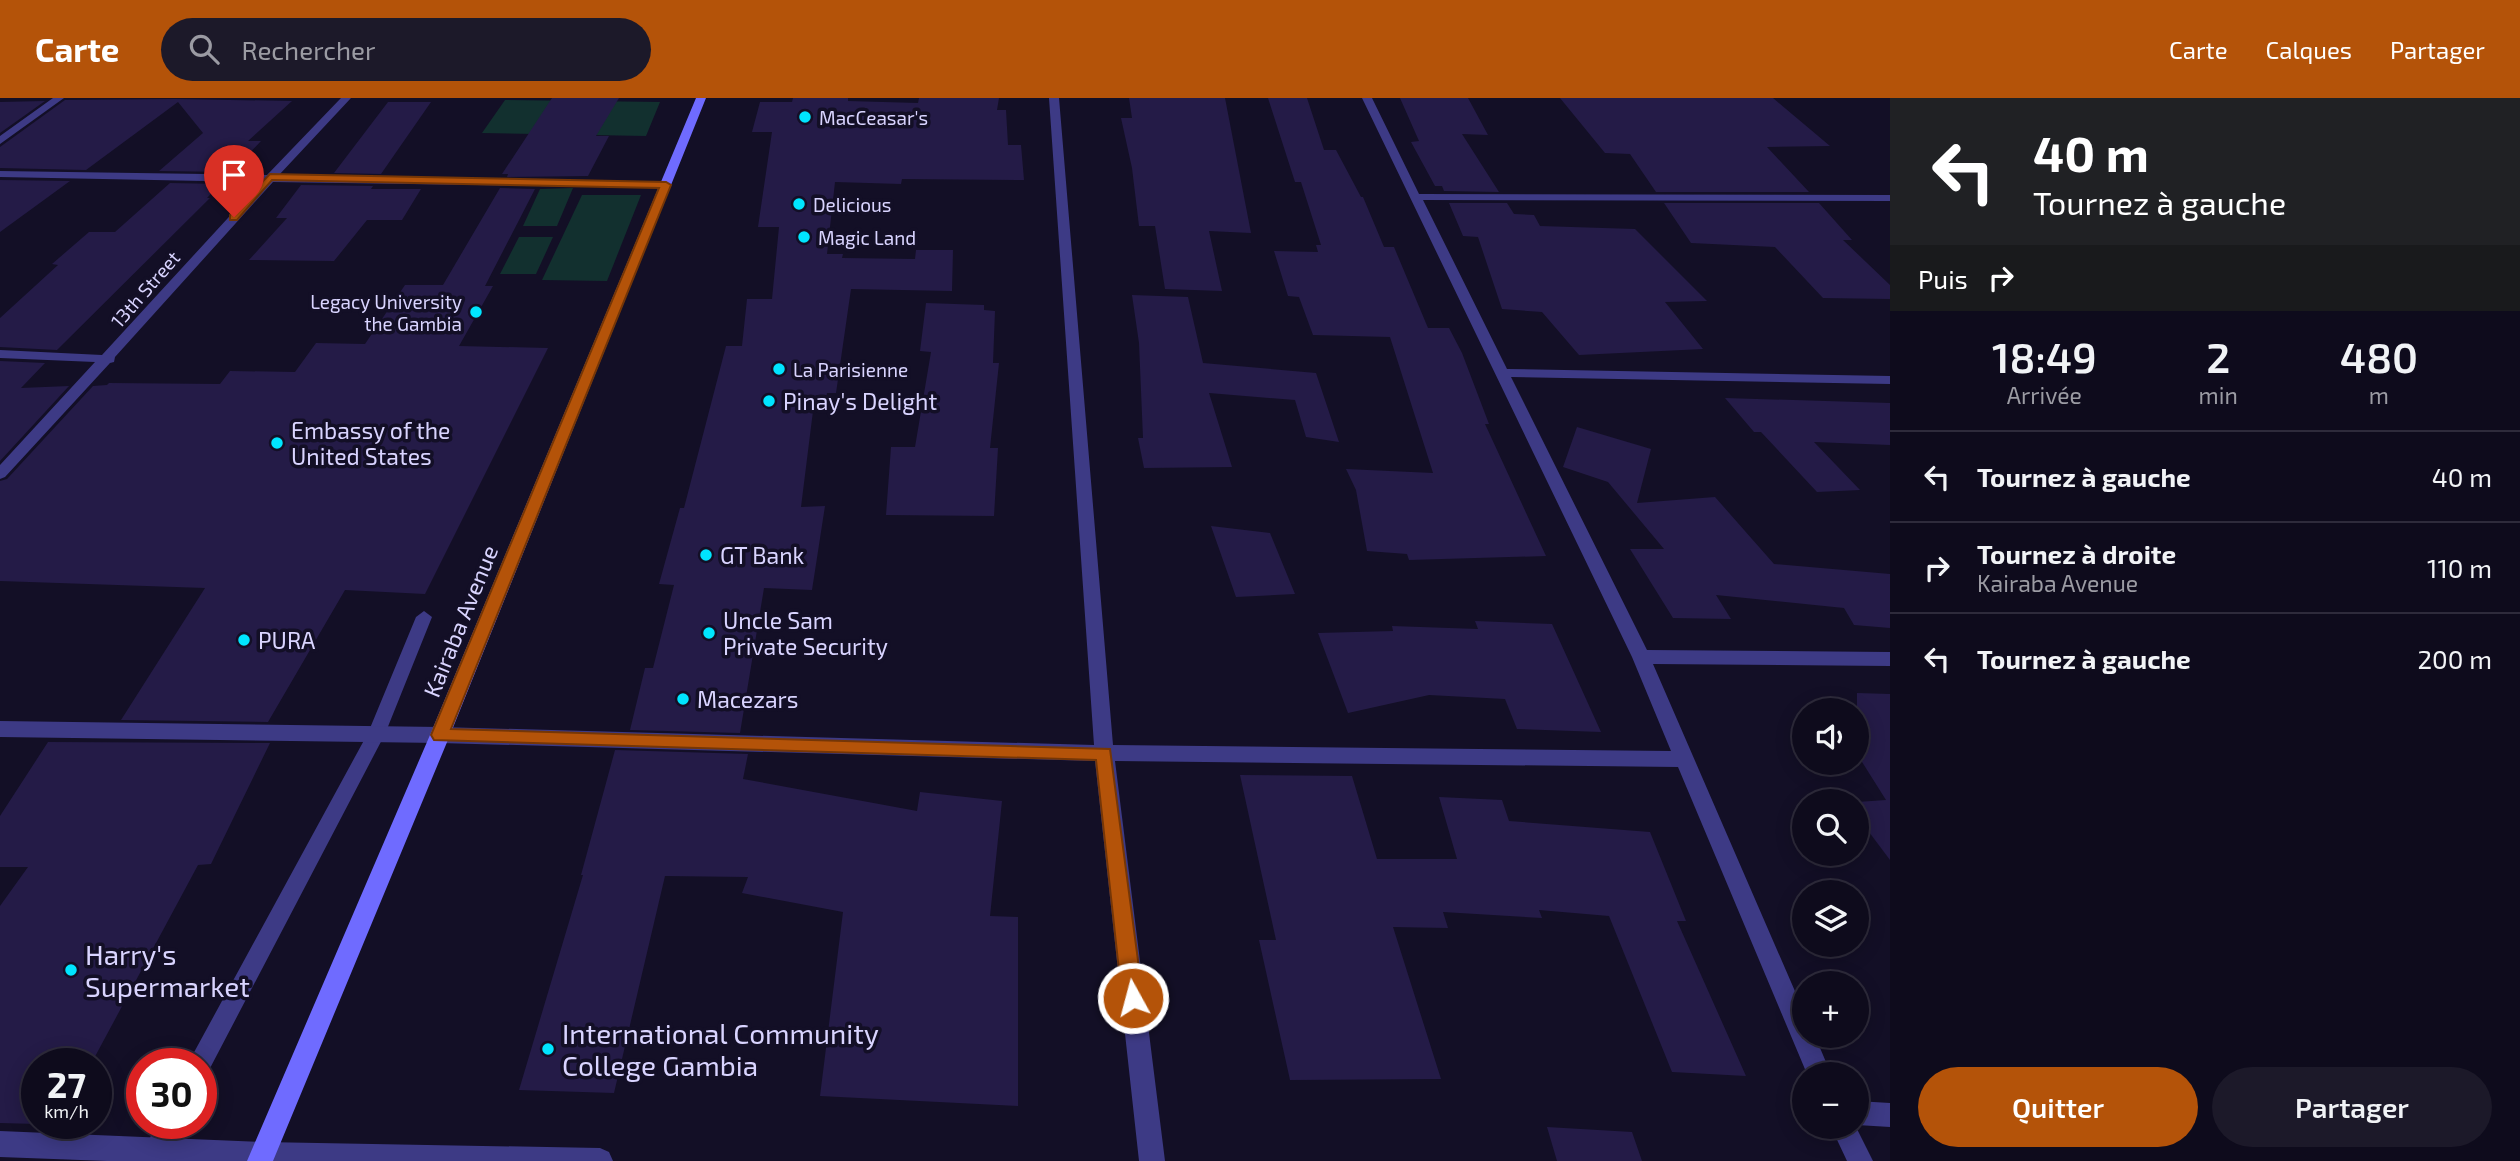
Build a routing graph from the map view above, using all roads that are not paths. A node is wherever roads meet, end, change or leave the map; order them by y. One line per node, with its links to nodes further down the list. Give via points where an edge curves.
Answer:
1 (60, 98): 6 (street)
2 (346, 98): 8 (street, 13th Street)
3 (701, 98): 9 (street, Kairaba Avenue)
4 (1054, 98): 23 (street)
5 (1367, 98): 10 (street)
6 (0, 141)
7 (0, 174): 8 (street)
8 (270, 177): 9 (street); 13 (street, 13th Street)
9 (666, 185): 22 (street, Kairaba Avenue)
10 (1416, 197): 11 (street); 14 (street)
11 (1890, 198)
12 (0, 354): 13 (street)
13 (108, 359): 16 (street, 13th Street)
14 (1502, 373): 15 (street); 18 (street)
15 (1890, 380)
16 (0, 474)
17 (424, 617): 21 (lane)
18 (1641, 657): 19 (street); 24 (street)
19 (1890, 659)
20 (0, 729): 21 (street)
21 (376, 734): 22 (street); 25 (lane)
22 (440, 735): 23 (street); 33 (street, Kairaba Avenue)
23 (1104, 754): 24 (street); 36 (street)
24 (1684, 759): 26 (street)
25 (209, 1048)
26 (1814, 1062)
27 (1869, 1114): 28 (street)
28 (1890, 1115)
29 (161, 1139): 32 (lane)
30 (1849, 1139): 37 (street)
31 (0, 1144): 32 (street)
32 (152, 1156): 33 (street)
33 (261, 1158): 34 (street)
34 (419, 1159): 35 (street)
35 (600, 1161)
36 (1152, 1161)
37 (1860, 1161)

